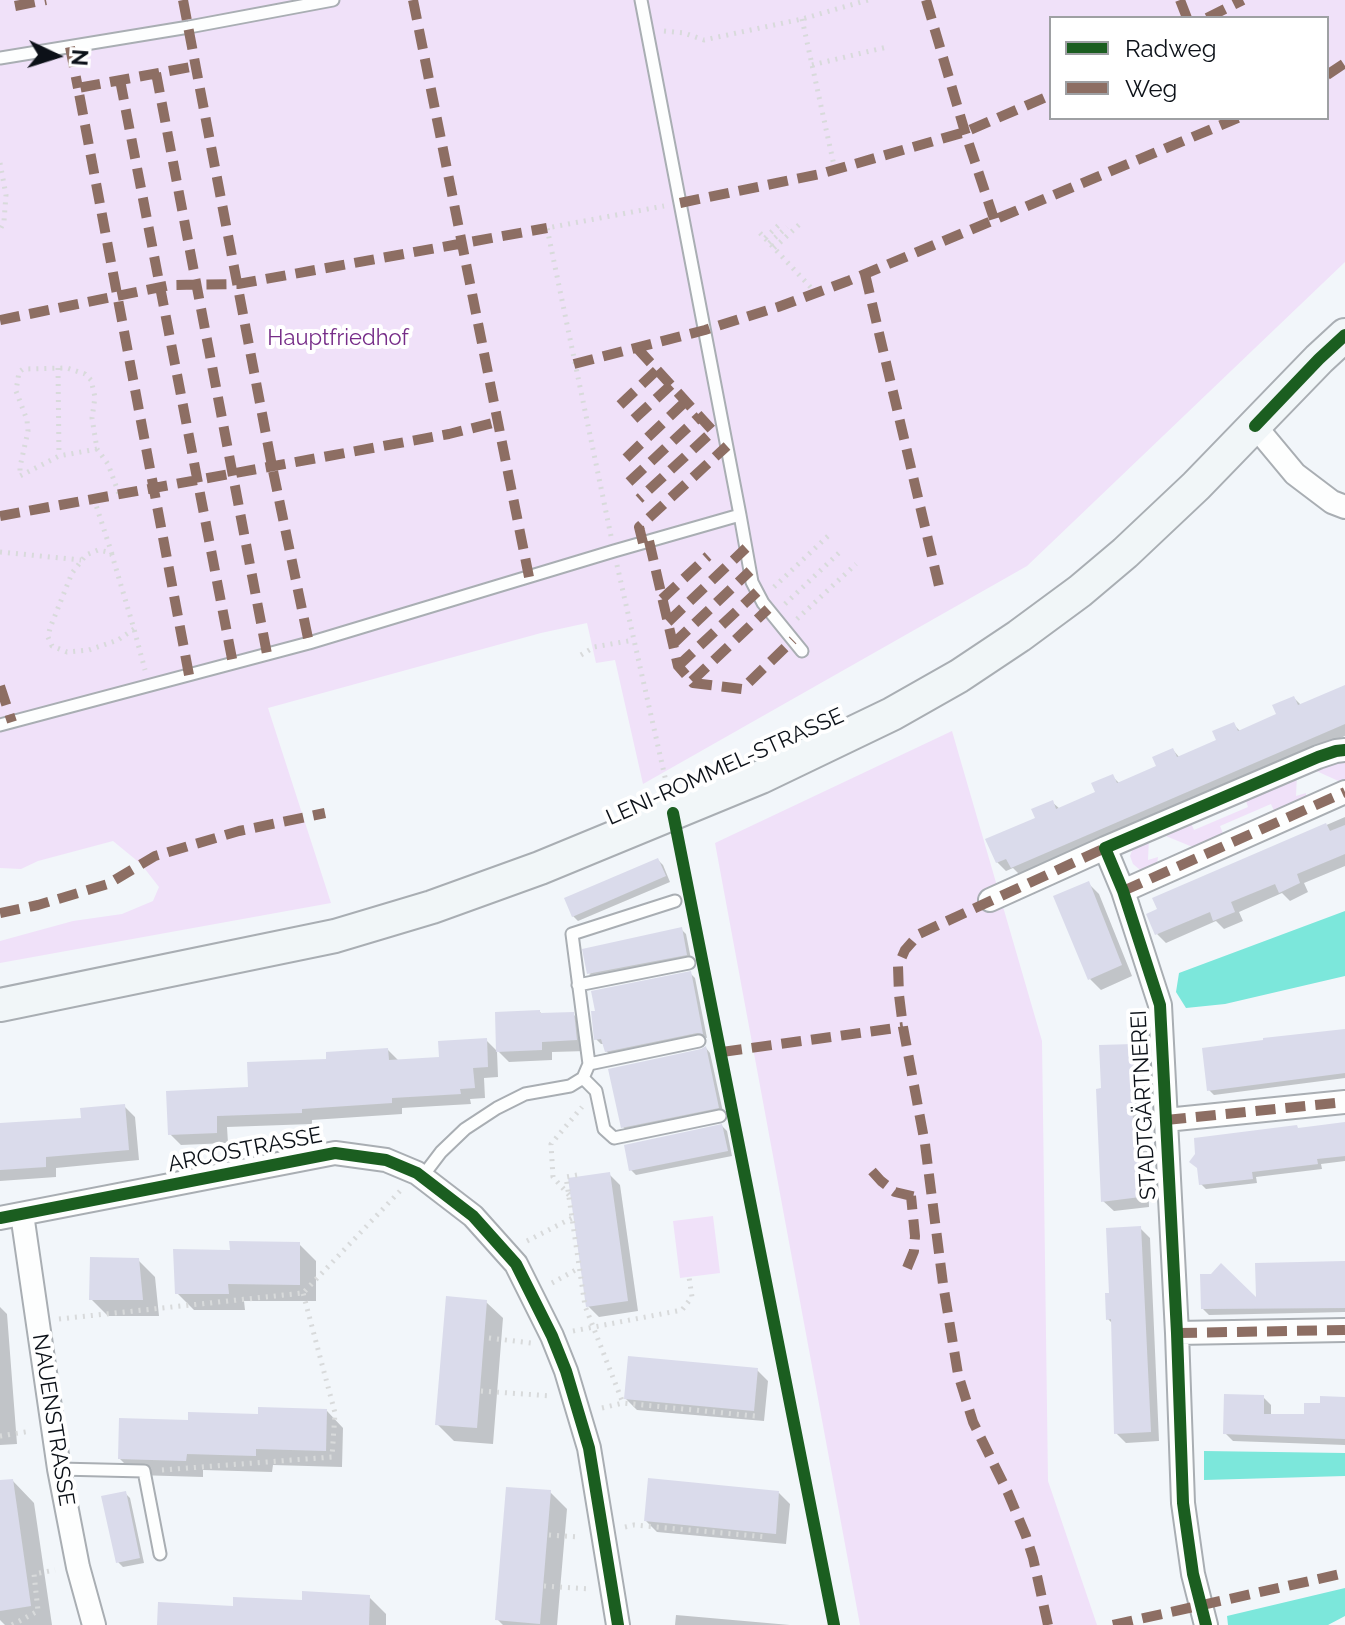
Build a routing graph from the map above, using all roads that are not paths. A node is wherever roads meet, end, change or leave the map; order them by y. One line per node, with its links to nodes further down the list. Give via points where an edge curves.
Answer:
1 (333, 0): 3 (lane)
2 (641, 0): 7 (lane)
3 (0, 58)
4 (1345, 335): 5 (main road, LENI-ROMMEL-STRASSE)
5 (1255, 426): 6 (street, via 1295,474); 18 (main road, LENI-ROMMEL-STRASSE, via 1125,553 1019,636 892,714 761,777 432,907 335,936)
6 (1345, 507)
7 (740, 515): 8 (lane, via 752,582); 9 (lane, via 309,643)
8 (802, 651)
9 (0, 725)
10 (1345, 750): 12 (street)
11 (1345, 792): 13 (street)
12 (1105, 848): 13 (street, STADTGÄRTNEREI); 14 (street)
13 (1123, 891): 24 (street, STADTGÄRTNEREI, via 1160,1005)
14 (990, 900)
15 (675, 901): 17 (lane, via 572,934)
16 (689, 963): 17 (lane)
17 (578, 985): 20 (lane)
18 (0, 1005)
19 (699, 1041): 20 (lane)
20 (589, 1064): 21 (lane)
21 (583, 1078): 23 (lane, via 596,1091 604,1129 614,1138); 25 (lane, via 497,1108 465,1129)
22 (1345, 1102): 24 (street)
23 (720, 1116)
24 (1166, 1120): 28 (street, STADTGÄRTNEREI)
25 (413, 1182): 26 (street, ARCOSTRASSE, via 417,1173 386,1160 335,1153); 32 (street, ARCOSTRASSE, via 473,1216 516,1264 552,1336 589,1448)
26 (11, 1216): 29 (street, NAUENSTRASSE)
27 (1345, 1330): 28 (street)
28 (1177, 1333): 33 (street, STADTGÄRTNEREI, via 1183,1503)
29 (59, 1469): 30 (lane, via 144,1471); 31 (street, NAUENSTRASSE)
30 (160, 1554)
31 (94, 1625)
32 (618, 1625)
33 (1206, 1625)

